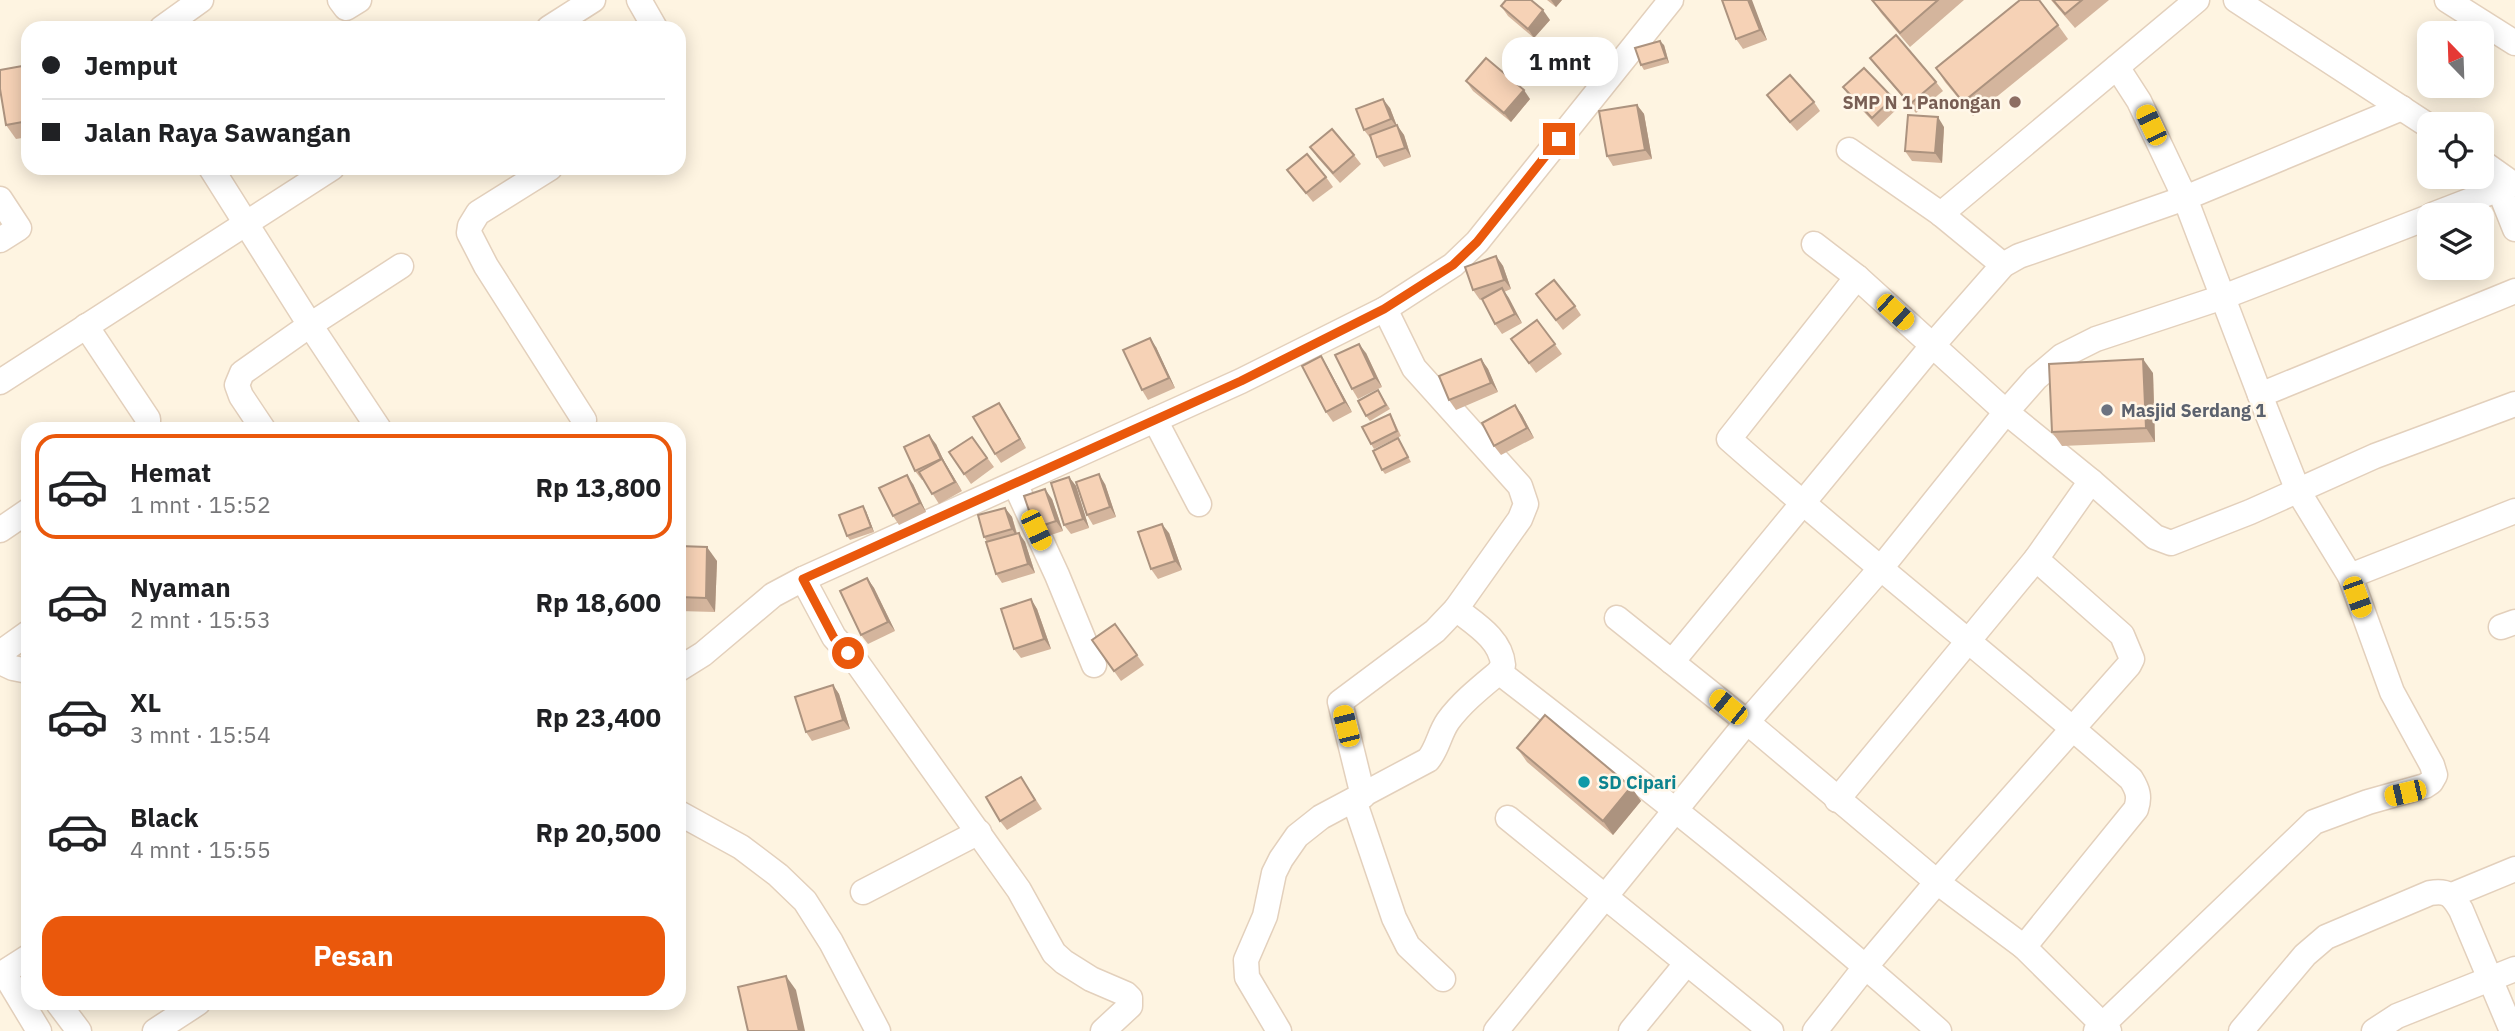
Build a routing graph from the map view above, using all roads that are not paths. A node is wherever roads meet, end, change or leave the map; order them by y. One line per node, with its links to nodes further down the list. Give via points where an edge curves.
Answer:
1 (201, 0): 10 (street)
2 (340, 0): 3 (street, via 346,8)
3 (359, 0)
4 (593, 0): 11 (street)
5 (639, 0): 12 (street)
6 (1671, 0): 37 (street, via 1477,242 1453,265)
7 (2197, 0): 14 (street)
8 (2236, 0): 15 (street)
9 (2447, 0): 13 (street)
10 (172, 21)
11 (560, 21)
12 (651, 21)
13 (2515, 43)
14 (2118, 66): 23 (street); 26 (street)
15 (2402, 108): 16 (street); 23 (street)
16 (2417, 118)
17 (1849, 150): 26 (street)
18 (2494, 172): 22 (street)
19 (215, 175): 28 (street)
20 (321, 175): 28 (street)
21 (539, 175): 45 (street, via 478,213 469,233)
22 (2509, 185): 25 (street); 29 (street)
23 (2185, 198): 33 (street); 36 (street)
24 (0, 199): 30 (street, via 19,228)
25 (2464, 203)
26 (1941, 214): 33 (street)
27 (2417, 221): 36 (street)
28 (246, 224): 38 (street); 39 (street)
29 (2515, 229)
30 (0, 240)
31 (1814, 244): 34 (street)
32 (401, 265): 38 (street)
33 (2003, 265): 40 (street)
34 (1857, 277): 40 (street); 54 (street, via 1729,439)
35 (2515, 292): 42 (street)
36 (2223, 297): 42 (street); 44 (street, via 2096,339 2062,356)
37 (1384, 309): 46 (street); 62 (street, via 1414,369 1520,486 1527,504)
38 (310, 325): 48 (street, via 242,373 237,385); 49 (street)
39 (86, 326): 41 (street); 47 (street)
40 (1932, 346): 44 (street); 54 (street)
41 (0, 382)
42 (2260, 395): 52 (street)
43 (2515, 404): 52 (street, via 2375,456)
44 (2006, 412): 50 (street); 59 (street)
45 (584, 420)
46 (1155, 420): 51 (street); 53 (street)
47 (148, 422)
48 (258, 422)
49 (374, 422)
50 (2091, 481): 52 (street, via 2155,537 2171,543); 58 (street)
51 (1015, 484): 61 (street); 70 (street)
52 (2298, 491): 60 (street)
53 (1199, 504)
54 (1804, 505): 59 (street); 68 (street)
55 (2515, 511): 60 (street)
56 (21, 516): 57 (street)
57 (0, 530)
58 (2036, 559): 65 (street); 74 (street, via 2122,635 2130,650 2129,665)
59 (1881, 568): 65 (street); 73 (street)
60 (2350, 576): 95 (street, via 2392,692 2432,765 2434,779 2425,786 2314,822)
61 (803, 579): 69 (street, via 773,595); 80 (street, via 834,638 858,664)
62 (1456, 609): 72 (street, via 1499,647 1503,665); 75 (street, via 1435,631 1340,702)
63 (1617, 618): 68 (street)
64 (21, 638): 66 (street)
65 (1968, 640): 74 (street); 76 (street)
66 (0, 653)
67 (0, 662): 71 (street)
68 (1672, 662): 73 (street)
69 (686, 665)
70 (1094, 665)
71 (21, 670)
72 (1499, 671): 75 (street, via 1460,705 1428,760); 77 (street)
73 (1747, 722): 76 (street); 77 (street)
74 (2074, 729): 82 (street); 86 (street, via 2131,779 2138,802)
75 (1359, 798): 90 (street, via 1394,918 1408,946); 101 (street, via 1321,817 1297,836 1274,873 1265,916 1246,960 1247,977)
76 (1837, 800): 82 (street)
77 (1678, 810): 85 (street); 88 (street)
78 (686, 817): 99 (street, via 741,847 805,901)
79 (1508, 818): 85 (street)
80 (979, 832): 83 (street); 100 (street, via 1054,953 1091,979 1130,998 1130,1006)
81 (2515, 869): 84 (street)
82 (1937, 882): 86 (street); 88 (street)
83 (863, 892)
84 (2452, 895): 91 (street); 107 (street, via 2430,893 2326,937 2305,955)
85 (1605, 896): 87 (street); 102 (street)
86 (2024, 947): 95 (street)
87 (1686, 964): 103 (street); 104 (street)
88 (1866, 966): 105 (street); 106 (street)
89 (2515, 969): 91 (street)
90 (1443, 979)
91 (2490, 979): 108 (street, via 2398,1016); 109 (street)
92 (32, 1010): 96 (street)
93 (63, 1010): 97 (street)
94 (187, 1010): 98 (street)
95 (2102, 1029)
96 (39, 1031)
97 (79, 1031)
98 (155, 1031)
99 (878, 1031)
100 (1103, 1031)
101 (1279, 1031)
102 (1496, 1031)
103 (1631, 1031)
104 (1771, 1031)
105 (1815, 1031)
106 (1939, 1031)
107 (2241, 1031)
108 (2374, 1031)
109 (2512, 1031)

